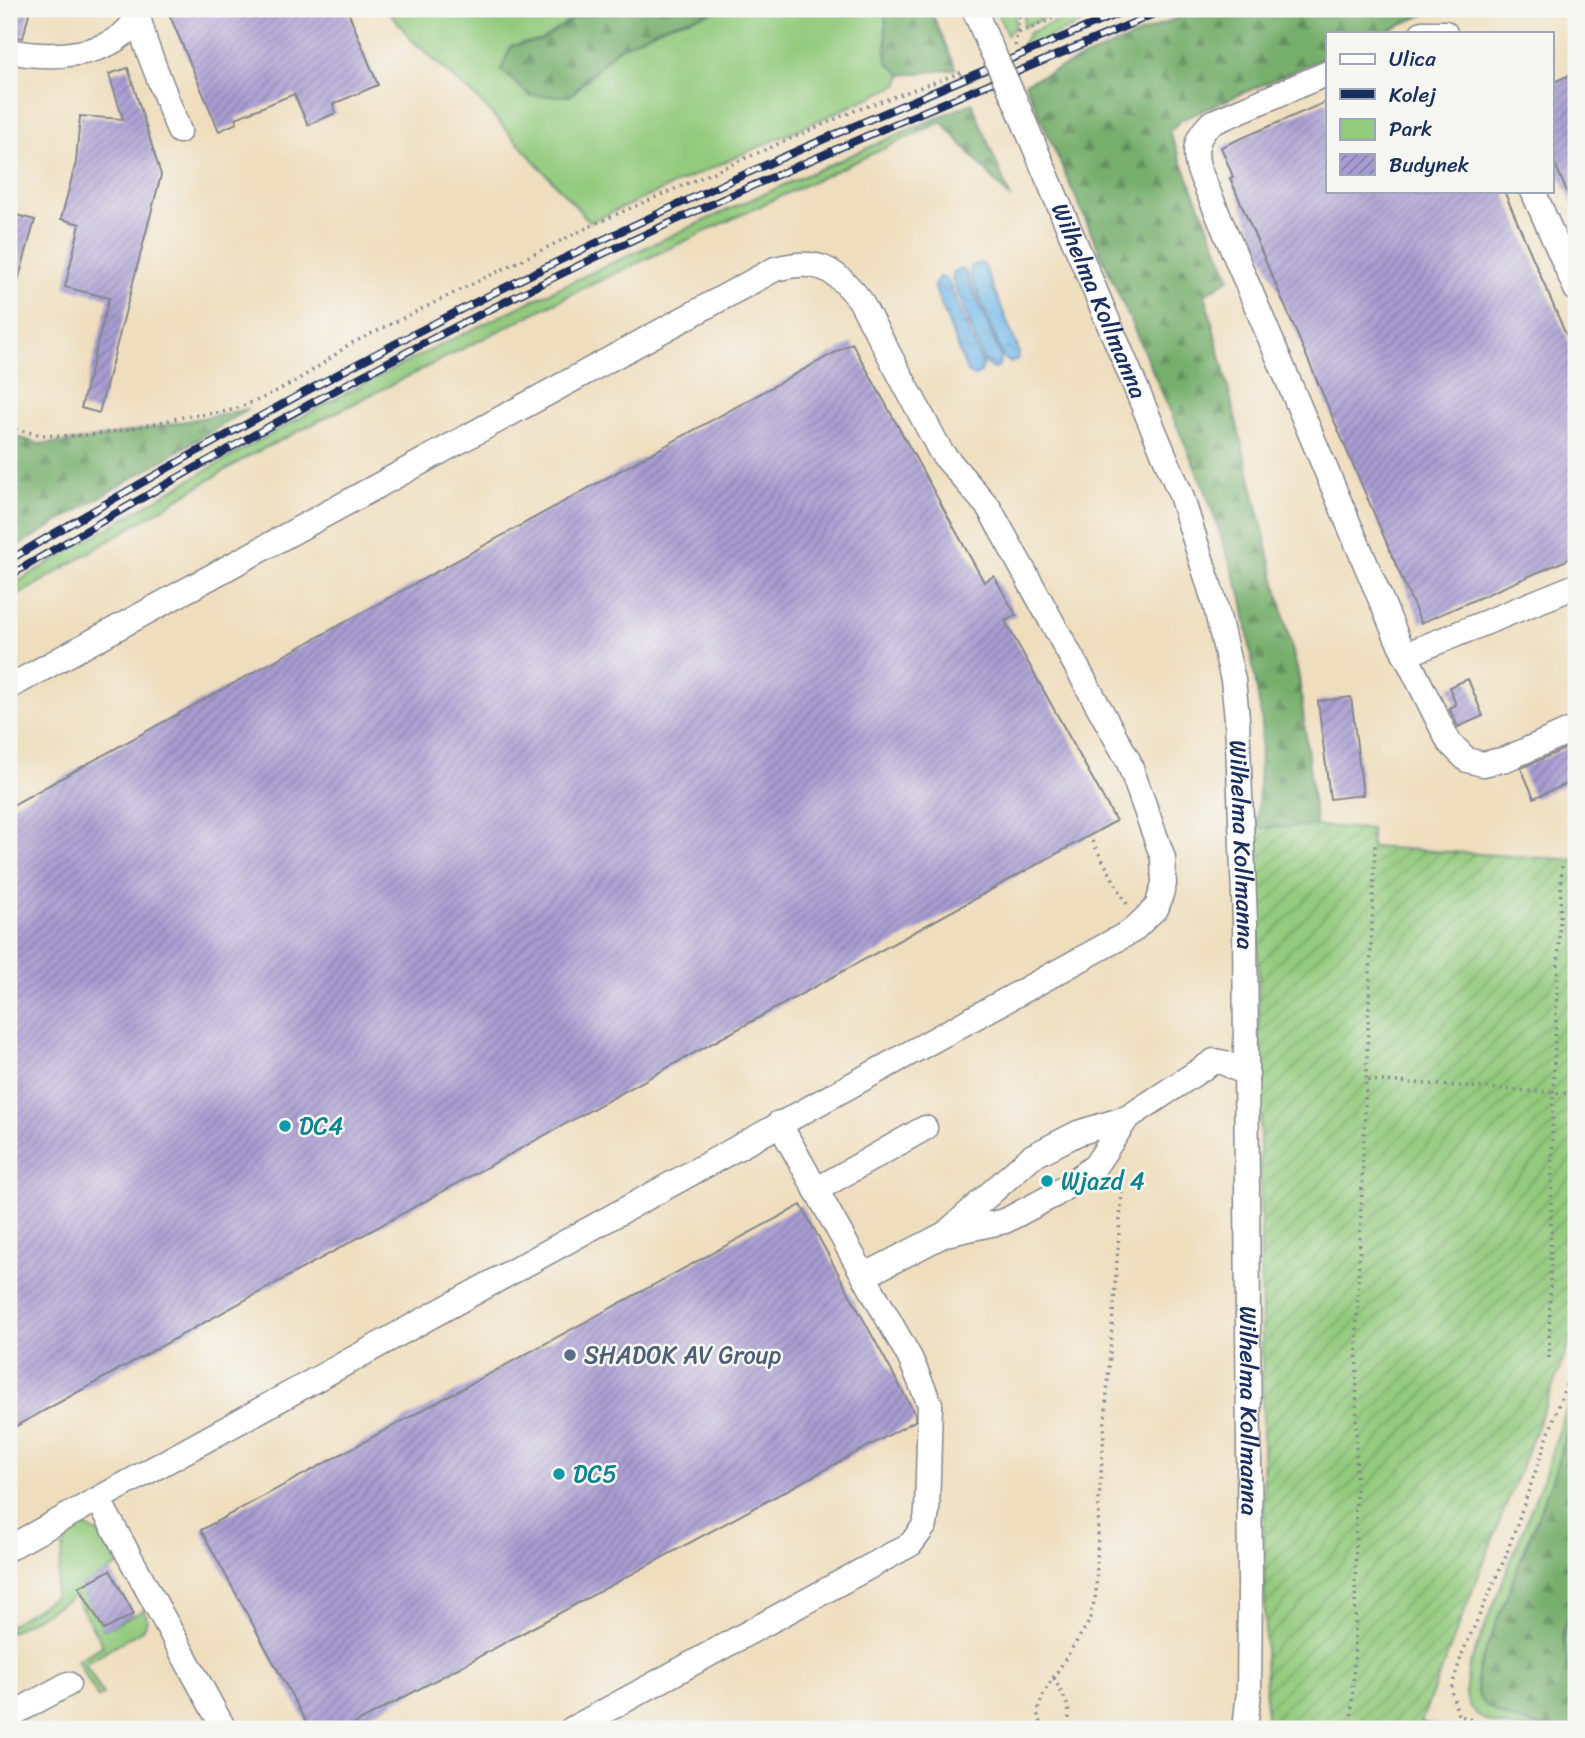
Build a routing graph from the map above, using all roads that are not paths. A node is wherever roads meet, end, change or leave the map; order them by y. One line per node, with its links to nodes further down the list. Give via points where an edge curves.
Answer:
1 (974, 9): 12 (street, Wilhelma Kollmanna, bridge, via 1181,495 1229,661 1243,812)
2 (136, 13): 3 (street, via 131,28 121,37 76,52 34,56); 5 (street)
3 (9, 51)
4 (1326, 74): 9 (street, via 1210,123 1198,139 1194,155)
5 (179, 131)
6 (1533, 192): 7 (street)
7 (1576, 289)
8 (1576, 586): 9 (street)
9 (1405, 654): 11 (street, via 1449,742 1467,761 1483,764 1506,759)
10 (9, 687): 14 (street, via 775,269 798,263 824,267 844,279 860,300 941,452 989,508 1128,760 1163,858 1164,884 1157,907 1132,931)
11 (1576, 728)
12 (1247, 1074): 13 (street, via 1214,1061); 25 (street, Wilhelma Kollmanna, via 1250,1586)
13 (1127, 1118): 17 (street, via 1078,1133 1031,1157); 17 (street, via 1095,1166 1056,1194 1005,1221)
14 (779, 1123): 16 (street); 19 (street)
15 (925, 1128): 16 (street)
16 (816, 1190): 18 (street)
17 (945, 1234): 18 (street)
18 (864, 1276): 24 (street, via 930,1404 927,1512 920,1534 911,1544)
19 (98, 1499): 20 (street); 23 (street)
20 (9, 1548)
21 (68, 1684): 22 (street)
22 (9, 1716)
23 (223, 1729)
24 (572, 1729)
25 (1245, 1729)

